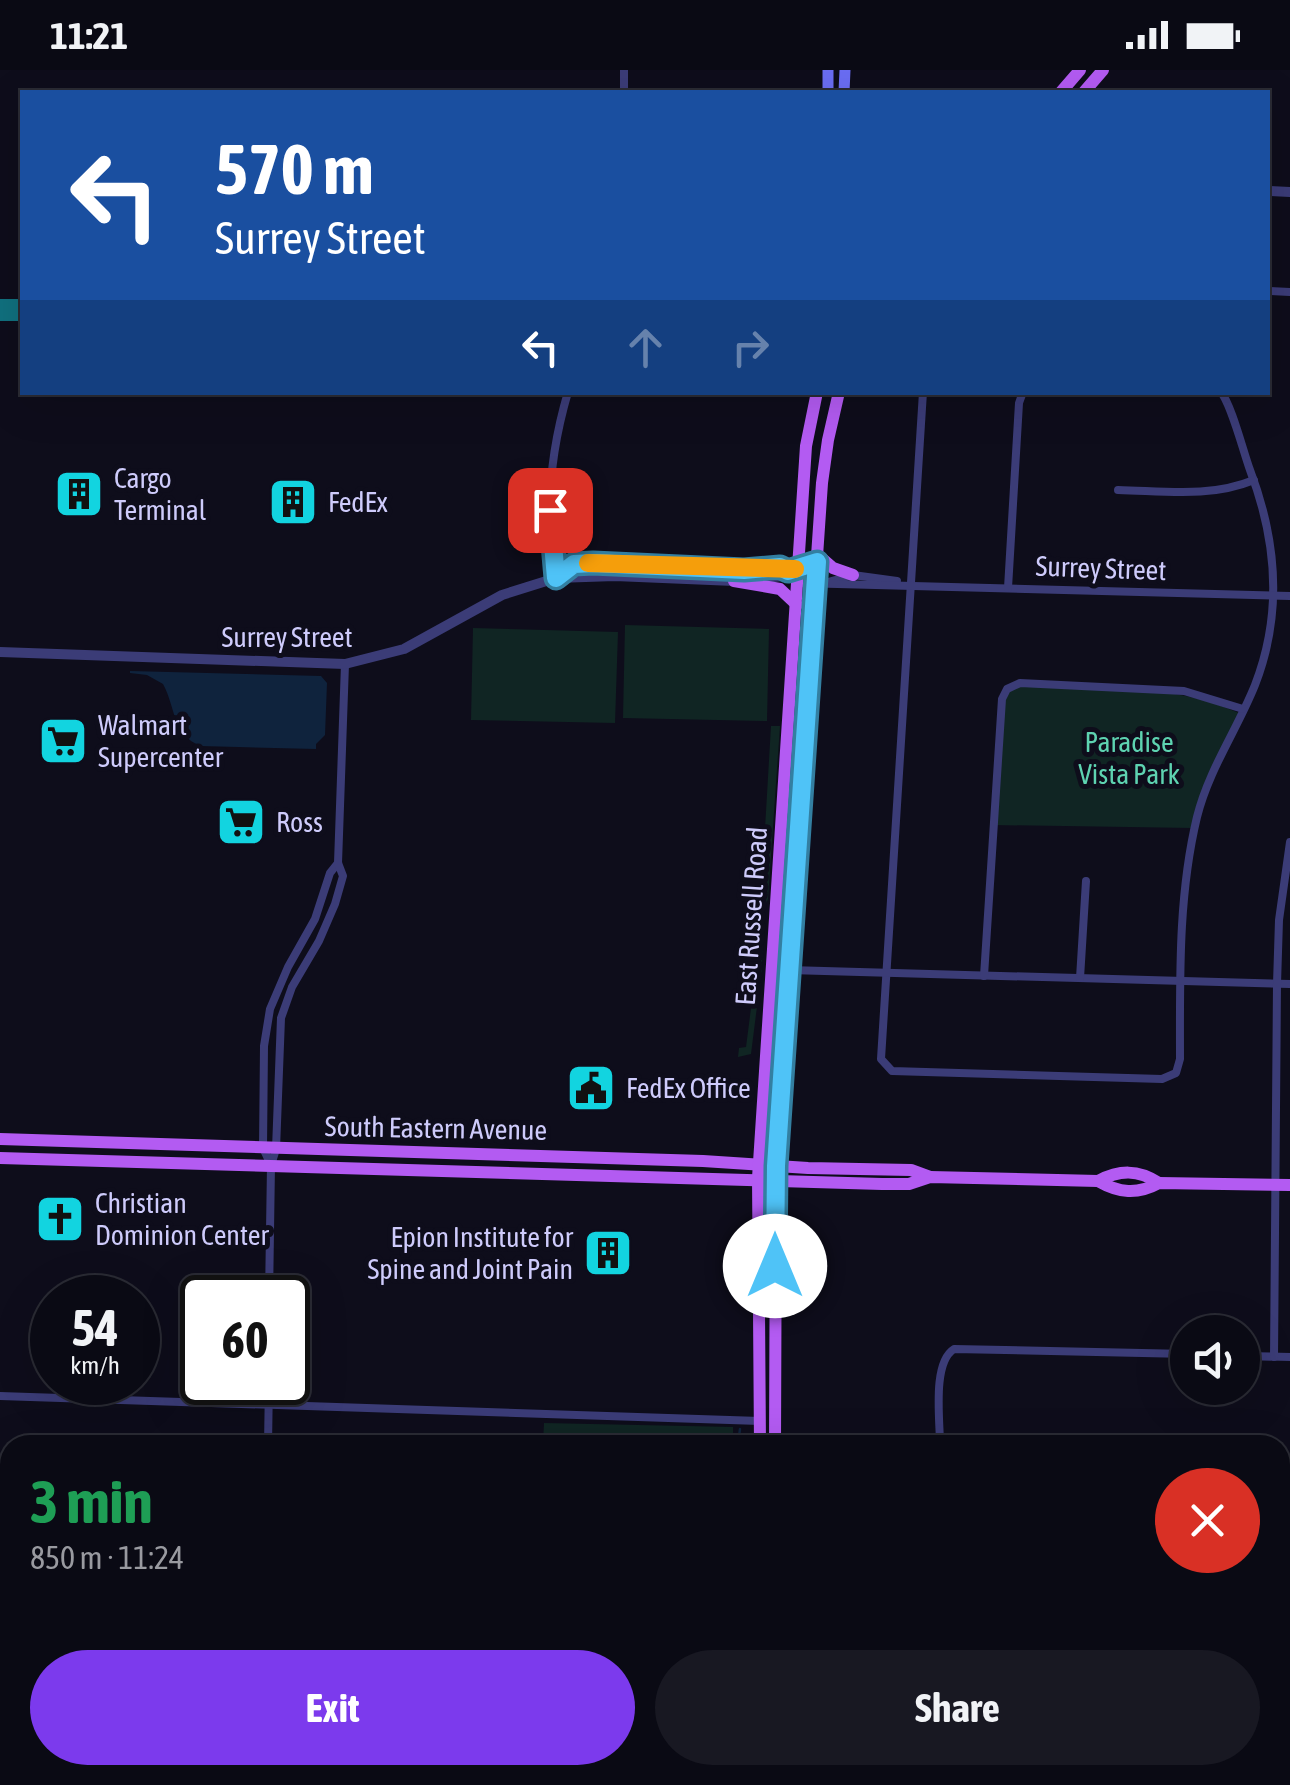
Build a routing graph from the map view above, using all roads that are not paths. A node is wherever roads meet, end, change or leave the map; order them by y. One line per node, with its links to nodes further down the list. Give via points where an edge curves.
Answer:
1 (1080, 70): 3 (main road)
2 (1103, 70): 4 (main road)
3 (1063, 90)
4 (1086, 90)
5 (567, 395): 17 (street, via 552,466)
6 (816, 395): 15 (main road, East Russell Road)
7 (839, 395): 13 (main road, East Russell Road, via 824,460)
8 (923, 395): 21 (street)
9 (1023, 395): 22 (street)
10 (1223, 395): 11 (street)
11 (1254, 480): 12 (street, via 1208,493); 23 (street, via 1272,545)
12 (1118, 490)
13 (818, 559): 15 (street, Surrey Street); 16 (main road); 20 (main road, East Russell Road)
14 (716, 569): 15 (street, Surrey Street, via 780,567); 17 (street, Surrey Street, via 574,564); 18 (street, via 672,571)
15 (796, 574): 19 (street, Surrey Street); 20 (street, Surrey Street); 25 (main road, East Russell Road)
16 (853, 575): 20 (street, Surrey Street); 21 (street, Surrey Street)
17 (556, 578): 18 (street, Surrey Street); 27 (street, Surrey Street, via 502,595 404,650)
18 (664, 578): 19 (street, Surrey Street)
19 (734, 581): 25 (main road, via 780,589)
20 (821, 582): 21 (street, Surrey Street); 33 (main road, East Russell Road)
21 (911, 584): 22 (street, Surrey Street); 36 (street)
22 (1008, 588): 23 (street, Surrey Street)
23 (1274, 596): 24 (street, Surrey Street); 28 (street, via 1266,648)
24 (1290, 596)
25 (797, 606): 31 (main road, East Russell Road)
26 (0, 652): 27 (street, Surrey Street)
27 (345, 664): 30 (street)
28 (1242, 709): 37 (street, via 1167,690 1020,684 1007,689); 39 (street, via 1198,812 1188,858)
29 (1290, 842): 32 (street)
30 (338, 863): 45 (street, via 343,876 335,904 281,1018); 45 (street, via 270,1009 264,1046)
31 (779, 877): 33 (main road); 50 (main road, East Russell Road)
32 (1287, 877): 40 (street)
33 (795, 878): 35 (main road, East Russell Road)
34 (1086, 880): 38 (street)
35 (789, 970): 36 (street); 51 (main road, East Russell Road)
36 (887, 973): 37 (street); 39 (street, via 880,1051 892,1071 1162,1079 1176,1074 1180,1058)
37 (984, 976): 38 (street)
38 (1080, 978): 39 (street)
39 (1180, 981): 40 (street)
40 (1277, 984): 41 (street); 42 (street)
41 (1290, 984)
42 (1275, 1084): 43 (street); 52 (street)
43 (1290, 1084)
44 (0, 1140): 45 (main road, South Eastern Avenue)
45 (269, 1149): 46 (main road, South Eastern Avenue); 48 (street)
46 (504, 1154): 49 (main road); 50 (main road, South Eastern Avenue)
47 (0, 1158): 48 (main road, South Eastern Avenue)
48 (271, 1164): 49 (main road, South Eastern Avenue); 53 (street)
49 (508, 1171): 50 (main road, South Eastern Avenue)
50 (758, 1171): 51 (main road, South Eastern Avenue); 58 (main road, East Russell Road)
51 (776, 1173): 52 (main road, South Eastern Avenue, via 909,1184 930,1177 1098,1181 1115,1172 1145,1173 1158,1183); 59 (main road, East Russell Road)
52 (1283, 1185): 56 (street)
53 (269, 1275)
54 (1170, 1353): 68 (street, via 964,1347 947,1354 940,1367)
55 (1260, 1357): 56 (street)
56 (1274, 1357): 57 (street)
57 (1290, 1357)
58 (760, 1386): 59 (main road); 63 (main road, East Russell Road)
59 (775, 1387): 64 (main road, East Russell Road)
60 (0, 1396): 61 (street)
61 (180, 1402)
62 (269, 1405): 63 (street); 65 (street)
63 (760, 1421): 64 (street); 66 (main road, East Russell Road)
64 (775, 1421): 67 (main road, East Russell Road)
65 (268, 1435)
66 (760, 1435)
67 (775, 1435)
68 (940, 1435)

